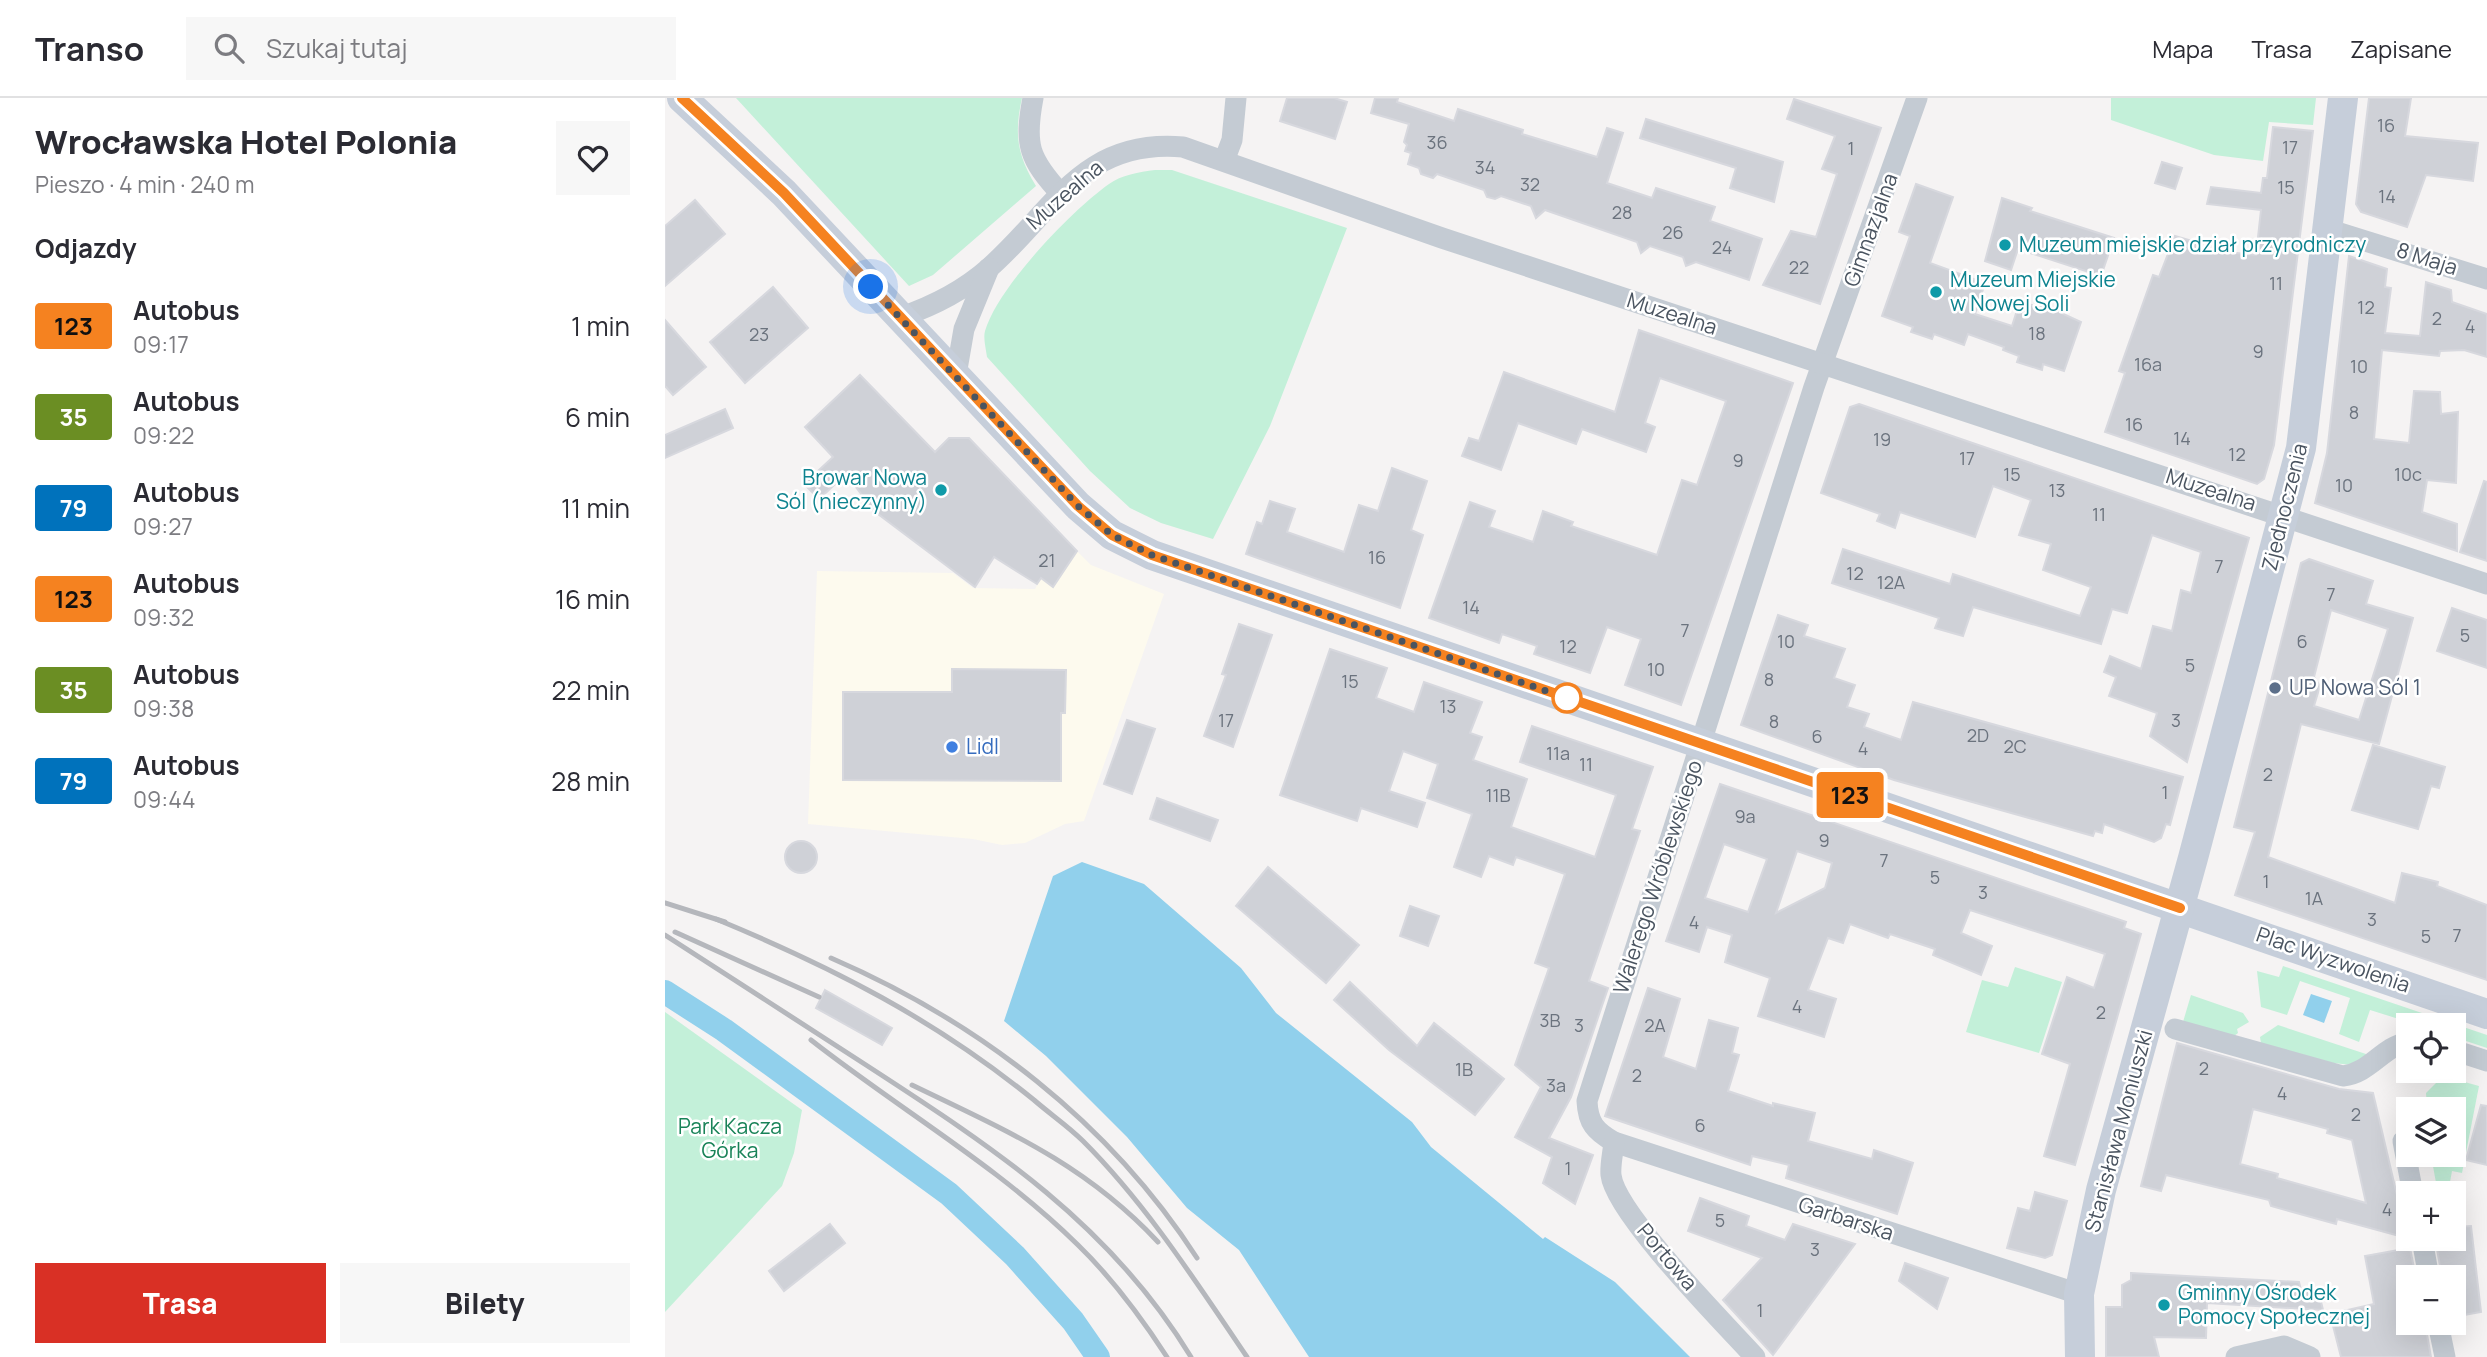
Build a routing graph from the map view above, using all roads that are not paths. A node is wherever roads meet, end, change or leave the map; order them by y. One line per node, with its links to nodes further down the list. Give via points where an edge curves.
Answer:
1 (682, 98): 11 (street, Plac Wyzwolenia, via 784,193)
2 (1033, 98): 7 (street, via 1028,147 1036,167)
3 (1236, 98): 6 (street, via 1232,140)
4 (1917, 98): 12 (street, Gimnazjalna)
5 (2343, 98): 8 (street, Zjednoczenia)
6 (1224, 161): 7 (street, Muzealna, via 1161,145 1118,152); 12 (street, Muzealna, via 1442,238)
7 (1061, 194): 9 (street, Muzealna)
8 (2327, 229): 10 (street, 8 Maja); 14 (street, Zjednoczenia, via 2301,448)
9 (989, 268): 11 (street, Muzealna, via 937,305); 13 (street, via 964,329)
10 (2487, 279)
11 (901, 317): 13 (street, Plac Wyzwolenia)
12 (1823, 362): 14 (street, Muzealna); 16 (street, Walerego Wróblewskiego)
13 (956, 375): 16 (street, Plac Wyzwolenia, via 1078,506 1112,535 1152,555)
14 (2284, 515): 15 (street, Muzealna); 17 (street, Zjednoczenia)
15 (2487, 584)
16 (1701, 743): 17 (street, Plac Wyzwolenia); 23 (street, Walerego Wróblewskiego, via 1587,1101 1587,1119)
17 (2180, 908): 18 (street, Plac Wyzwolenia); 24 (street, Stanisława Moniuszki, via 2101,1190)
18 (2487, 1014)
19 (2175, 1029): 20 (street, via 2343,1076 2357,1074)
20 (2396, 1045)
21 (2466, 1054): 22 (street)
22 (2487, 1060)
23 (1614, 1142): 24 (street, Garbarska); 26 (street, Portowa, via 1611,1176 1621,1200)
24 (2079, 1294): 27 (street, Stanisława Moniuszki)
25 (2440, 1335): 30 (street)
26 (1755, 1357)
27 (2080, 1357)
28 (2237, 1357): 29 (street, via 2284,1346)
29 (2309, 1357)
30 (2445, 1357)

